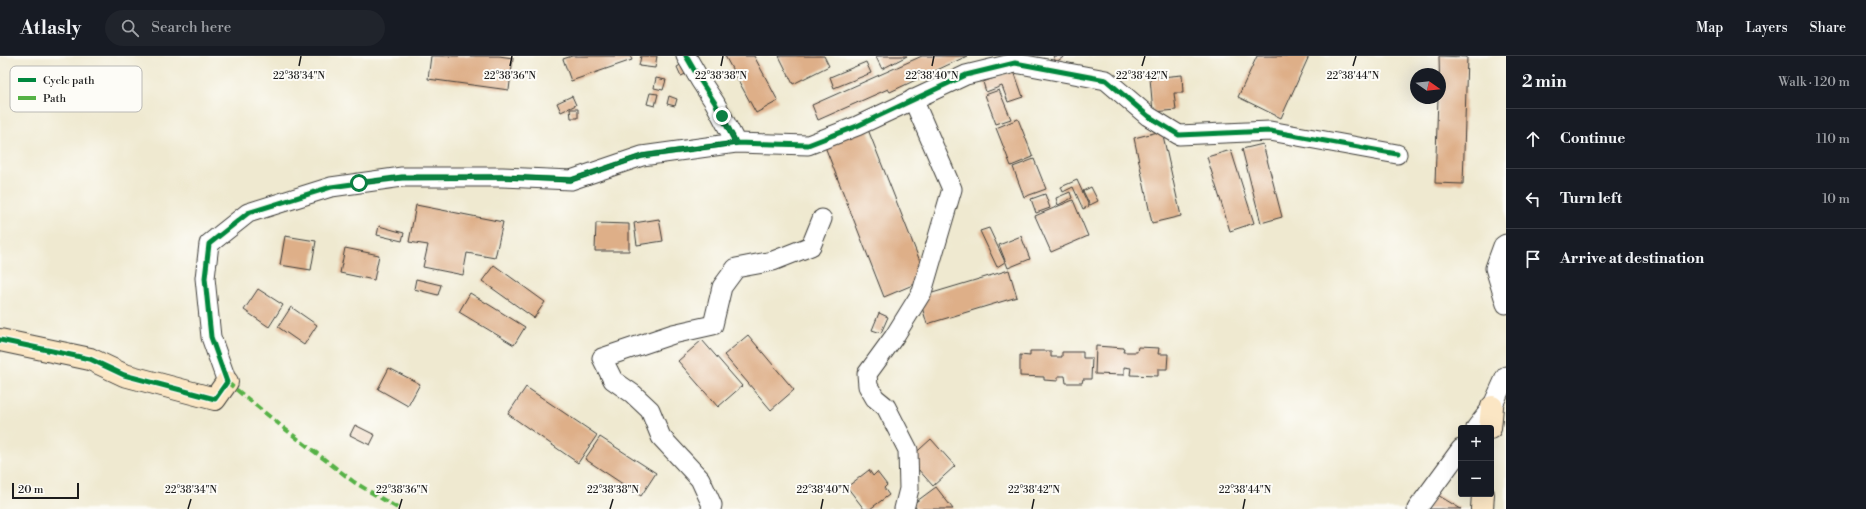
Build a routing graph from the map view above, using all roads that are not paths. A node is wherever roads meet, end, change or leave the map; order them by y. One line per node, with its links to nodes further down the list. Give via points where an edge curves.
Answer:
1 (686, 56): 3 (street)
2 (914, 99): 3 (street, via 857,126 808,145); 4 (street, via 966,75 1015,63 1106,80 1148,116 1179,135 1270,131); 16 (street, via 952,189 922,292 867,374 868,386 875,398 886,407 908,450 909,489)
3 (736, 143): 10 (street, via 642,156 571,180 502,177 402,178 331,187 248,213 209,244 208,250 205,278 211,338)
4 (1397, 154)
5 (822, 220): 15 (street, via 811,246 773,261 736,268 722,287 713,325 673,334 602,358 613,380 650,410 661,437 700,479 712,505)
6 (1506, 244): 7 (street, via 1495,268)
7 (1506, 304)
8 (0, 340): 10 (street, via 90,359 124,375 215,399)
9 (1506, 376): 11 (street)
10 (227, 382)
11 (1491, 418): 12 (street)
12 (1480, 425)
13 (1458, 453): 17 (street)
14 (1484, 497): 18 (street)
15 (711, 509)
16 (904, 509)
17 (1417, 509)
18 (1482, 509)

